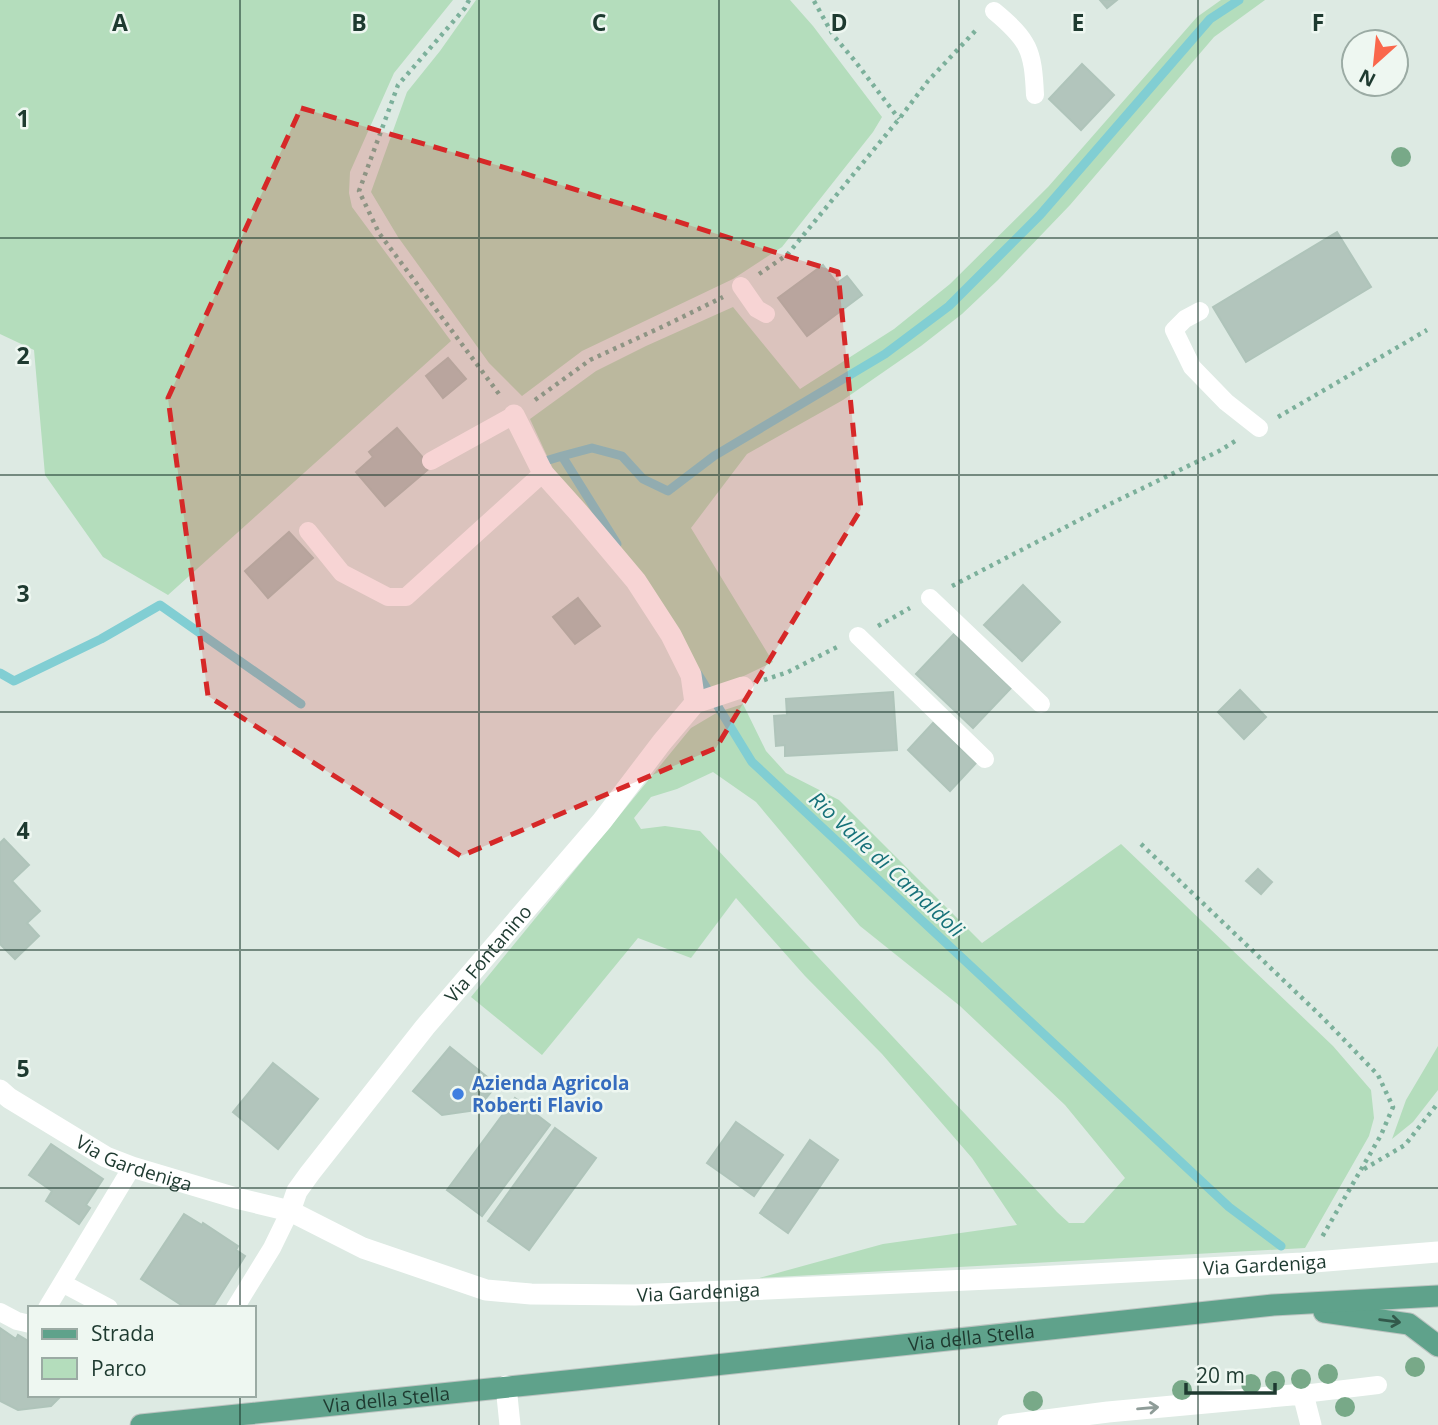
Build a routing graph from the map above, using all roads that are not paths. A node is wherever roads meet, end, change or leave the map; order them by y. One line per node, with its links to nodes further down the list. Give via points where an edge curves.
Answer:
1 (994, 11): 2 (lane, via 1023,39 1033,63)
2 (1035, 95)
3 (741, 286): 5 (lane)
4 (1200, 311): 7 (lane, via 1174,330 1192,367)
5 (766, 314)
6 (514, 415): 8 (lane); 9 (street)
7 (1259, 428)
8 (431, 461)
9 (543, 473): 10 (lane, via 406,597 388,597 342,573); 14 (street, via 636,581 671,635)
10 (308, 531)
11 (930, 598): 15 (lane)
12 (858, 636): 16 (lane)
13 (743, 687): 14 (street)
14 (703, 700): 19 (street, Via Fontanino, via 662,742 602,821 425,1027 310,1173)
15 (1041, 704)
16 (985, 759)
17 (0, 1090): 18 (street, Via Gardeniga, via 106,1157)
18 (132, 1167): 19 (street, Via Gardeniga); 21 (lane)
19 (290, 1211): 20 (street, Via Gardeniga, via 363,1248 434,1273 486,1290 531,1294 635,1295 1035,1277); 26 (lane)
20 (1438, 1252)
21 (62, 1283): 24 (lane); 25 (lane)
22 (1438, 1296): 23 (main road, Via della Stella)
23 (1273, 1305): 29 (main road, one-way to 29, via 1409,1324); 31 (main road, Via della Stella)
24 (48, 1306)
25 (105, 1306)
26 (236, 1306)
27 (0, 1312): 28 (lane)
28 (28, 1324)
29 (1438, 1346)
30 (1378, 1385): 32 (lane)
31 (506, 1386): 34 (main road, Via della Stella); 35 (street)
32 (1303, 1394): 33 (street, one-way to 32); 37 (street)
33 (1101, 1419): 36 (street)
34 (141, 1425)
35 (510, 1425)
36 (1008, 1425)
37 (1311, 1425)

